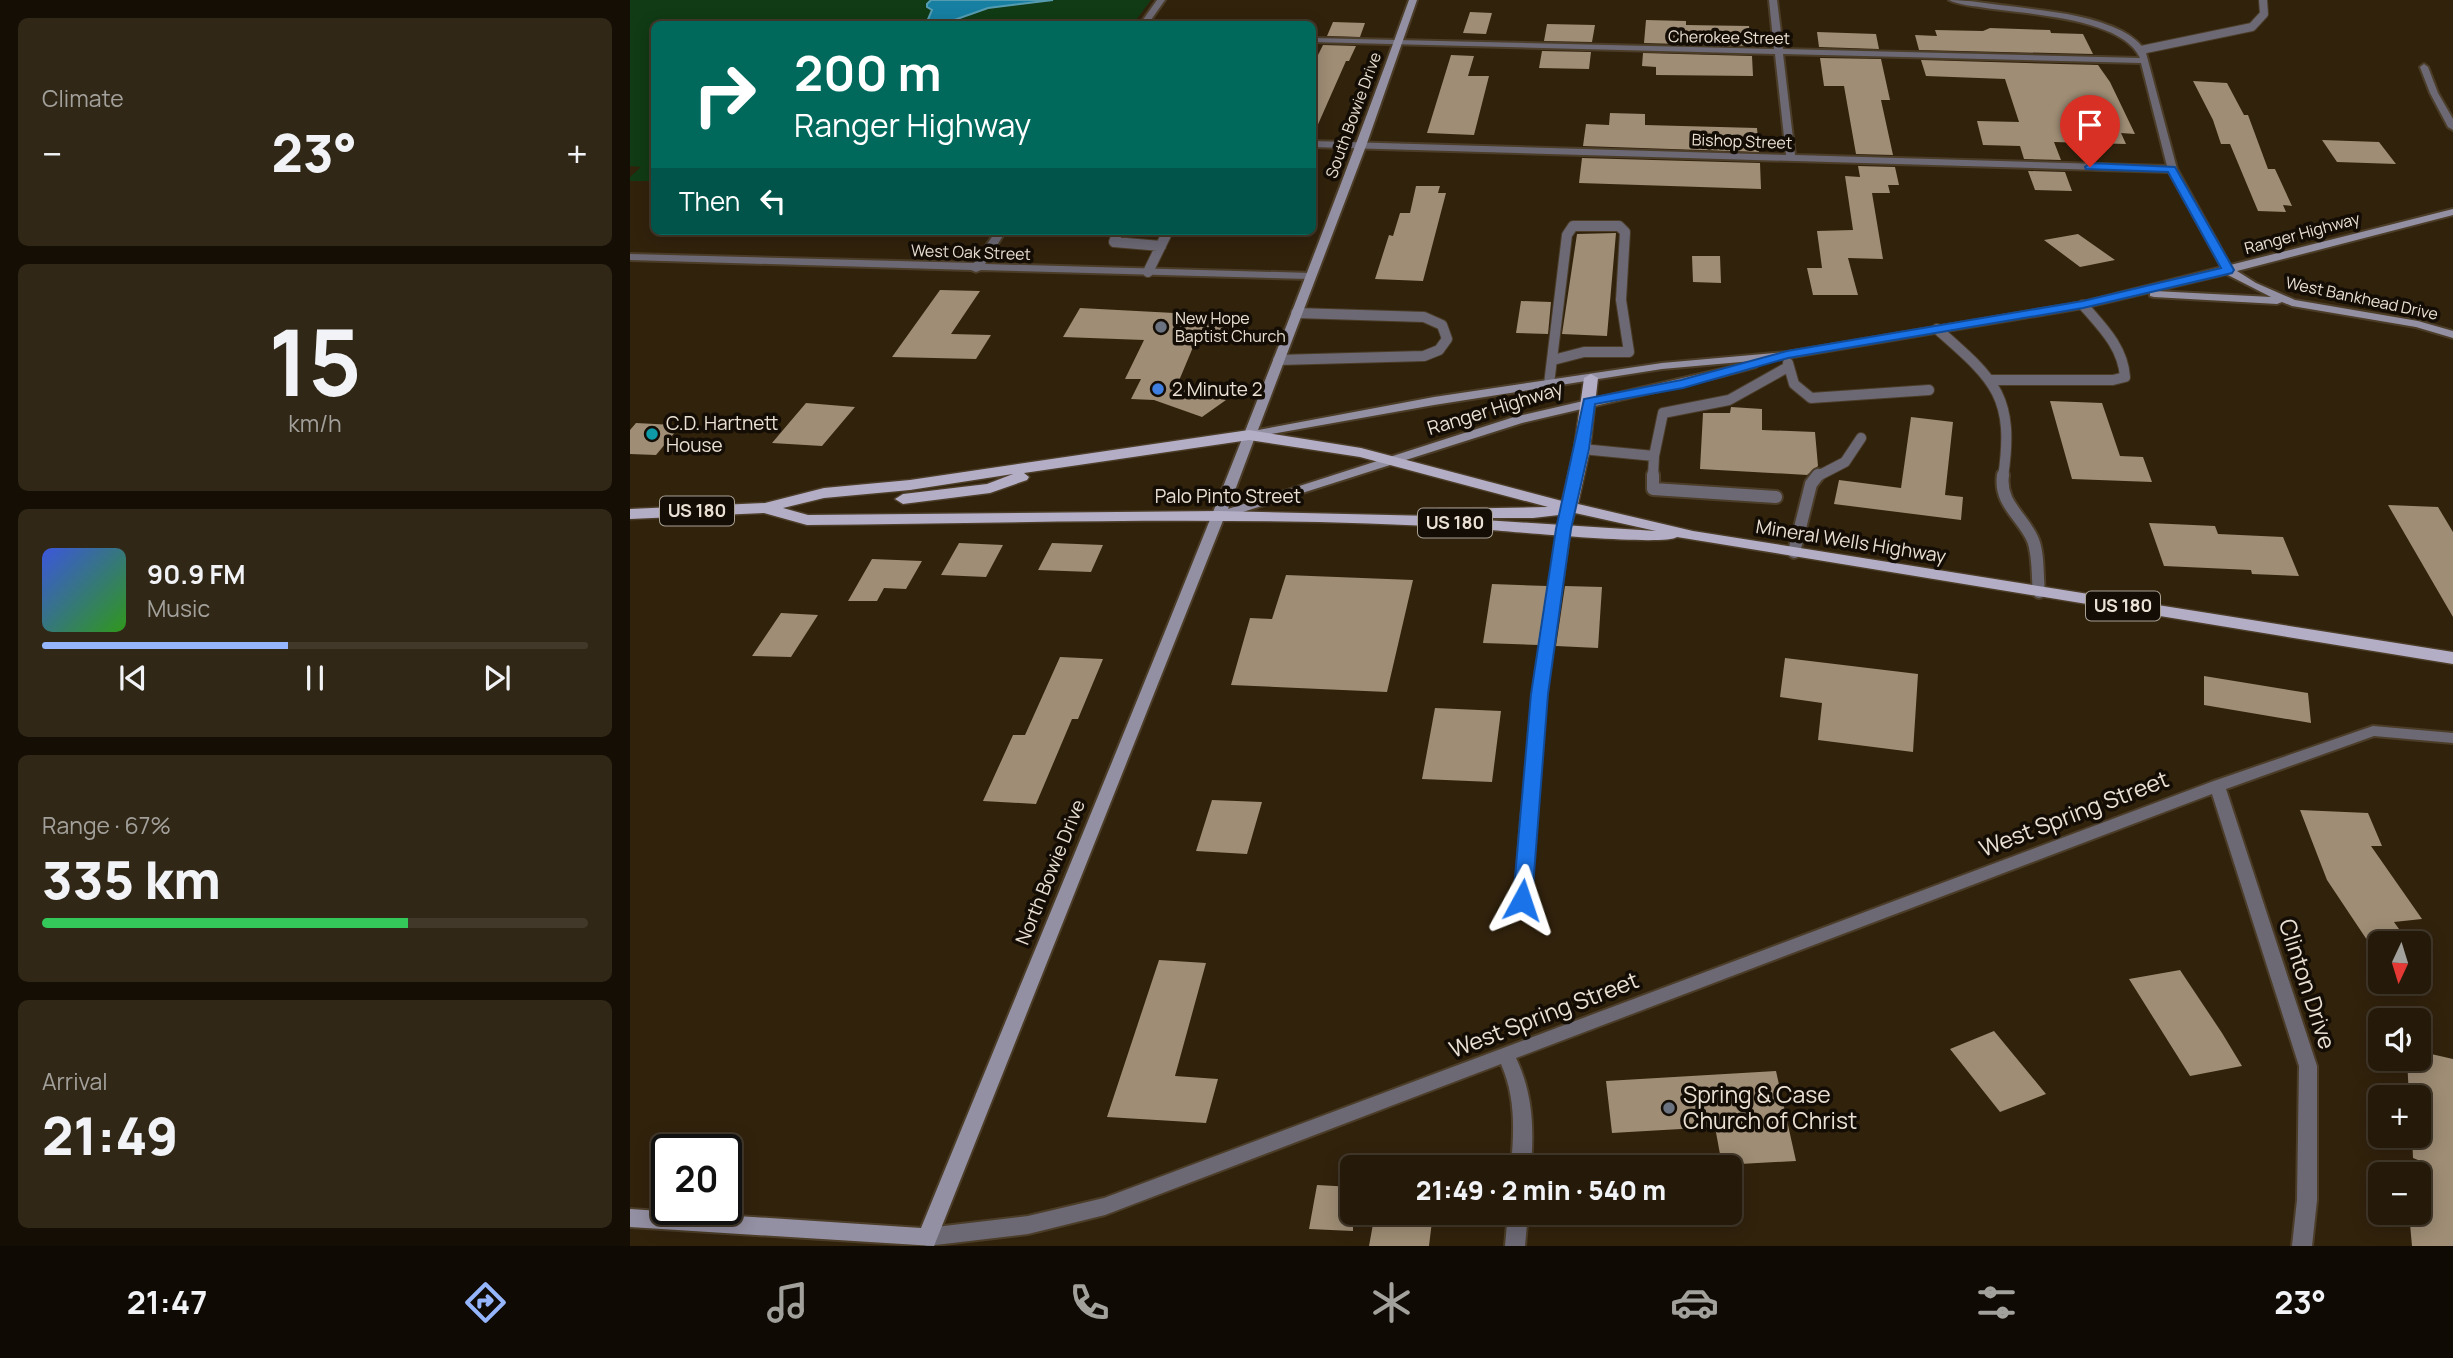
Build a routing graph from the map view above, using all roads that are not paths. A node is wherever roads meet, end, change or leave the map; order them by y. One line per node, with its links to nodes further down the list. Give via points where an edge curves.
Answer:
1 (1161, 0): 6 (street)
2 (1413, 0): 8 (street, South Bowie Drive)
3 (1773, 0): 10 (street)
4 (1954, 0): 9 (street, via 2074,19 2119,33)
5 (2263, 0): 9 (lane, via 2264,14 2252,27)
6 (1146, 21)
7 (1316, 40): 8 (street, Cherokee Street)
8 (1398, 43): 10 (street, Cherokee Street); 15 (street, South Bowie Drive)
9 (2141, 50): 11 (street)
10 (1780, 52): 11 (street, Cherokee Street); 16 (street)
11 (2145, 61): 17 (street)
12 (2424, 67): 13 (street)
13 (2453, 127)
14 (1316, 144): 15 (street, Bishop Street)
15 (1361, 146): 16 (street, Bishop Street); 27 (street, South Bowie Drive)
16 (1791, 158): 17 (street, Bishop Street)
17 (2172, 169): 25 (street)
18 (2453, 212): 25 (street, Ranger Highway)
19 (998, 235): 24 (street)
20 (1117, 235): 22 (lane, via 1114,242)
21 (1166, 235): 22 (lane)
22 (1161, 246): 26 (lane)
23 (630, 257): 24 (street, West Oak Street)
24 (976, 269): 26 (street, West Oak Street)
25 (2228, 270): 28 (street, Ranger Highway); 29 (street, West Bankhead Drive)
26 (1148, 272): 27 (street, West Oak Street)
27 (1311, 276): 31 (street, South Bowie Drive)
28 (2132, 293): 29 (street); 30 (street, Ranger Highway)
29 (2292, 303): 33 (street, West Bankhead Drive, via 2418,324)
30 (2083, 304): 32 (street, Ranger Highway); 38 (lane, via 2122,354 2125,377)
31 (1296, 313): 34 (street, South Bowie Drive); 34 (lane, via 1424,317 1442,325 1447,340 1439,350 1424,356)
32 (1937, 329): 36 (street, Ranger Highway); 38 (lane)
33 (2453, 335)
34 (1278, 360): 42 (street, South Bowie Drive)
35 (1553, 360): 35 (lane, via 1567,235 1573,226 1619,226 1625,232 1621,300 1629,352 1584,352); 39 (lane)
36 (1788, 361): 37 (street, Ranger Highway, via 1662,366); 40 (lane, via 1789,378 1811,398); 41 (street, Ranger Highway); 45 (lane, via 1729,400 1663,413)
37 (1591, 377): 39 (street, Ranger Highway); 41 (main road)
38 (1990, 380): 58 (lane, via 2000,396 2008,442 2001,489 2033,539)
39 (1549, 384): 42 (street, Ranger Highway)
40 (1929, 390)
41 (1588, 402): 44 (main road); 46 (street, Ranger Highway)
42 (1249, 435): 46 (main road, Mineral Wells Highway / US 180); 47 (main road, Palo Pinto Street / US 180, via 1051,465 990,488); 52 (street, South Bowie Drive)
43 (1861, 438): 57 (lane, via 1845,463 1817,476 1811,484)
44 (1582, 449): 45 (lane); 49 (main road)
45 (1654, 456): 48 (lane, via 1653,489)
46 (1389, 461): 49 (main road, Mineral Wells Highway / US 180); 52 (street, Ranger Highway)
47 (906, 492): 50 (main road, Palo Pinto Street / US 180, via 824,493); 53 (main road)
48 (1776, 496)
49 (1569, 508): 54 (main road, via 1542,514 1466,511); 55 (main road); 56 (main road, Mineral Wells Highway / US 180)
50 (765, 509): 51 (main road, Palo Pinto Street / US 180); 53 (main road, Palo Pinto Street / US 180, via 807,520)
51 (630, 514)
52 (1219, 516): 53 (main road, Palo Pinto Street / US 180); 54 (main road, Palo Pinto Street / US 180); 67 (street, North Bowie Drive)
53 (892, 518)
54 (1394, 519): 55 (main road, Palo Pinto Street / US 180)
55 (1564, 529): 56 (main road, Palo Pinto Street / US 180); 62 (lane, via 1540,694)
56 (1691, 536): 57 (main road, Mineral Wells Highway / US 180)
57 (1794, 552): 58 (main road, Mineral Wells Highway / US 180)
58 (2039, 592): 59 (main road, Mineral Wells Highway / US 180)
59 (2453, 658)
60 (2453, 738): 61 (street, West Spring Street, via 2373,731)
61 (2217, 786): 63 (street, West Spring Street); 69 (street, Clinton Drive, via 2308,1066)
62 (1522, 900)
63 (1506, 1056): 64 (street, via 1520,1084 1525,1112); 67 (street, West Spring Street, via 1105,1206 1028,1225)
64 (1522, 1155)
65 (630, 1218): 67 (street, West Spring Street)
66 (1517, 1225): 68 (street)
67 (925, 1242)
68 (1516, 1246)
69 (2302, 1246)

